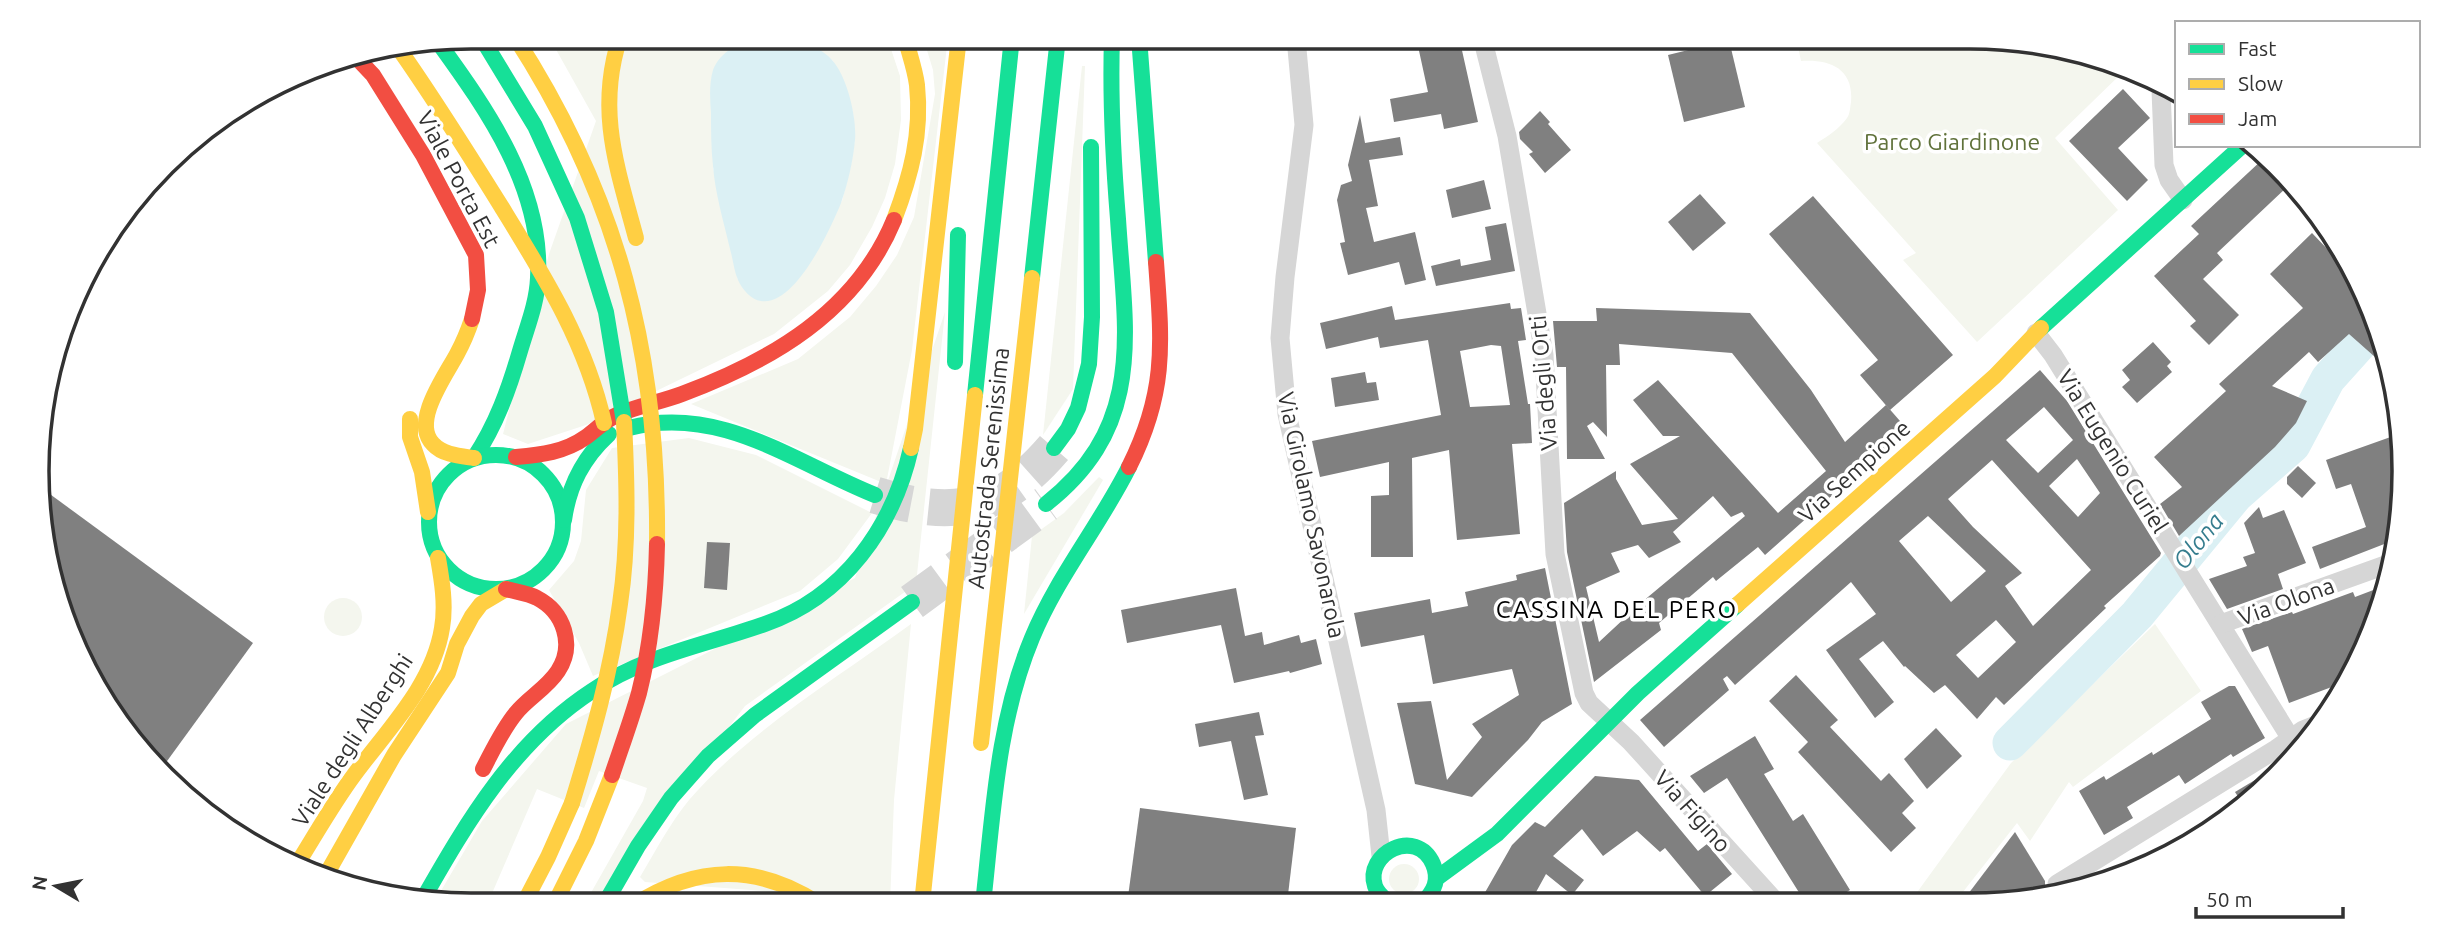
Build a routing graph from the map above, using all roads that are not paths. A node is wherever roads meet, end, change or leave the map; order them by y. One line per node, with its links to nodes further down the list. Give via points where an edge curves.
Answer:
1 (489, 49): 49 (main road, bridge, via 533,120 565,188 594,268 615,353 626,437 628,544 617,640)
2 (523, 49): 45 (main road, bridge, via 582,156 629,285 656,446 658,545)
3 (616, 49): 24 (main road, bridge, via 606,95 608,122)
4 (909, 49): 29 (main road, via 919,106 913,163 893,223 863,274 829,314 786,346 737,372)
5 (958, 49): 62 (main road, via 915,429 904,480 870,547 834,585 794,611 625,672 547,724 485,795)
6 (970, 49): 21 (main road)
7 (1011, 49): 47 (main road, Autostrada Serenissima)
8 (1057, 49): 52 (main road, Autostrada Serenissima)
9 (1097, 49): 17 (main road)
10 (1112, 49): 36 (main road, via 1112,134 1126,343 1123,381 1110,424 1091,458 1063,491)
11 (1140, 49): 69 (main road, via 1161,334 1157,391 1140,444 1045,609 1019,672 1004,739)
12 (1297, 49): 53 (street, Via Girolamo Savonarola, via 1304,125 1280,338 1287,414)
13 (1485, 49): 48 (street, Via degli Orti, via 1507,136 1544,355 1557,563 1584,693)
14 (444, 50): 33 (main road, via 483,107 508,155 530,209 539,258 534,305 511,382 494,425)
15 (402, 55): 49 (main road, bridge, via 456,132 532,257 592,374 609,460 611,541)
16 (362, 63): 26 (main road, Viale Porta Est, via 423,155 480,267 472,314 461,347)
17 (1095, 70)
18 (2161, 95): 22 (street, via 2164,165)
19 (1092, 130): 32 (main road, via 1090,359 1079,408)
20 (2240, 147): 22 (main road, Via Sempione)
21 (959, 186)
22 (2183, 200): 25 (main road, Via Sempione)
23 (958, 225): 27 (main road)
24 (639, 252)
25 (2036, 333): 46 (street, Via Eugenio Curiel); 48 (main road, Via Sempione, via 1995,376)
26 (445, 373): 33 (main road, Viale Porta Est, via 427,412 426,434 441,450); 38 (main road, Viale Porta Est, via 410,416 410,437 422,472)
27 (955, 373)
28 (666, 378): 31 (main road)
29 (658, 402): 30 (main road); 34 (main road, via 612,417 564,450)
30 (608, 434): 35 (main road, via 657,422 737,430); 39 (main road, via 578,471)
31 (673, 441)
32 (1054, 448)
33 (474, 457): 34 (main road); 38 (main road, via 439,485)
34 (516, 457): 39 (main road, via 537,468 552,484)
35 (875, 495)
36 (1046, 503)
37 (673, 506): 45 (main road, bridge)
38 (428, 515): 41 (main road)
39 (564, 520): 43 (main road, via 559,544 542,570)
40 (946, 521): 47 (main road)
41 (438, 558): 43 (main road, via 465,582); 57 (main road, Viale degli Alberghi, via 444,598 441,636 433,658)
42 (2381, 567): 46 (street, Via Olona)
43 (506, 589): 58 (main road, Viale degli Alberghi, via 481,604 472,616 448,673 394,755); 61 (main road, via 535,597 559,616 566,634 566,654 553,677 515,715 475,783)
44 (912, 602): 65 (main road, via 755,715 708,755 671,798)
45 (652, 621): 64 (main road, bridge, via 642,680 612,775)
46 (2221, 624): 50 (street, Via Eugenio Curiel)
47 (943, 699): 68 (main road, Autostrada Serenissima)
48 (1609, 722): 54 (main road, Via Sempione); 72 (street, Via Figino)
49 (594, 737): 63 (main road, bridge, via 572,803)
50 (2293, 741)
51 (2288, 748): 60 (street)
52 (980, 758)
53 (1376, 810): 55 (street, Via Girolamo Savonarola); 56 (street, Via Girolamo Savonarola)
54 (1497, 834): 55 (main road, Via Sempione, via 1454,849); 59 (main road, Via Sempione)
55 (1416, 848): 56 (main road, Via Sempione, via 1397,845); 59 (main road, via 1436,868)
56 (1381, 856): 70 (main road, via 1374,873)
57 (301, 857)
58 (330, 869)
59 (1437, 878): 71 (main road)
60 (2057, 884)
61 (425, 890)
62 (426, 890)
63 (529, 893)
64 (560, 893)
65 (611, 893)
66 (652, 893): 67 (main road, via 681,880 737,873 782,883)
67 (800, 893)
68 (923, 893)
69 (984, 893)
70 (1379, 893)
71 (1430, 893)
72 (1768, 893)

